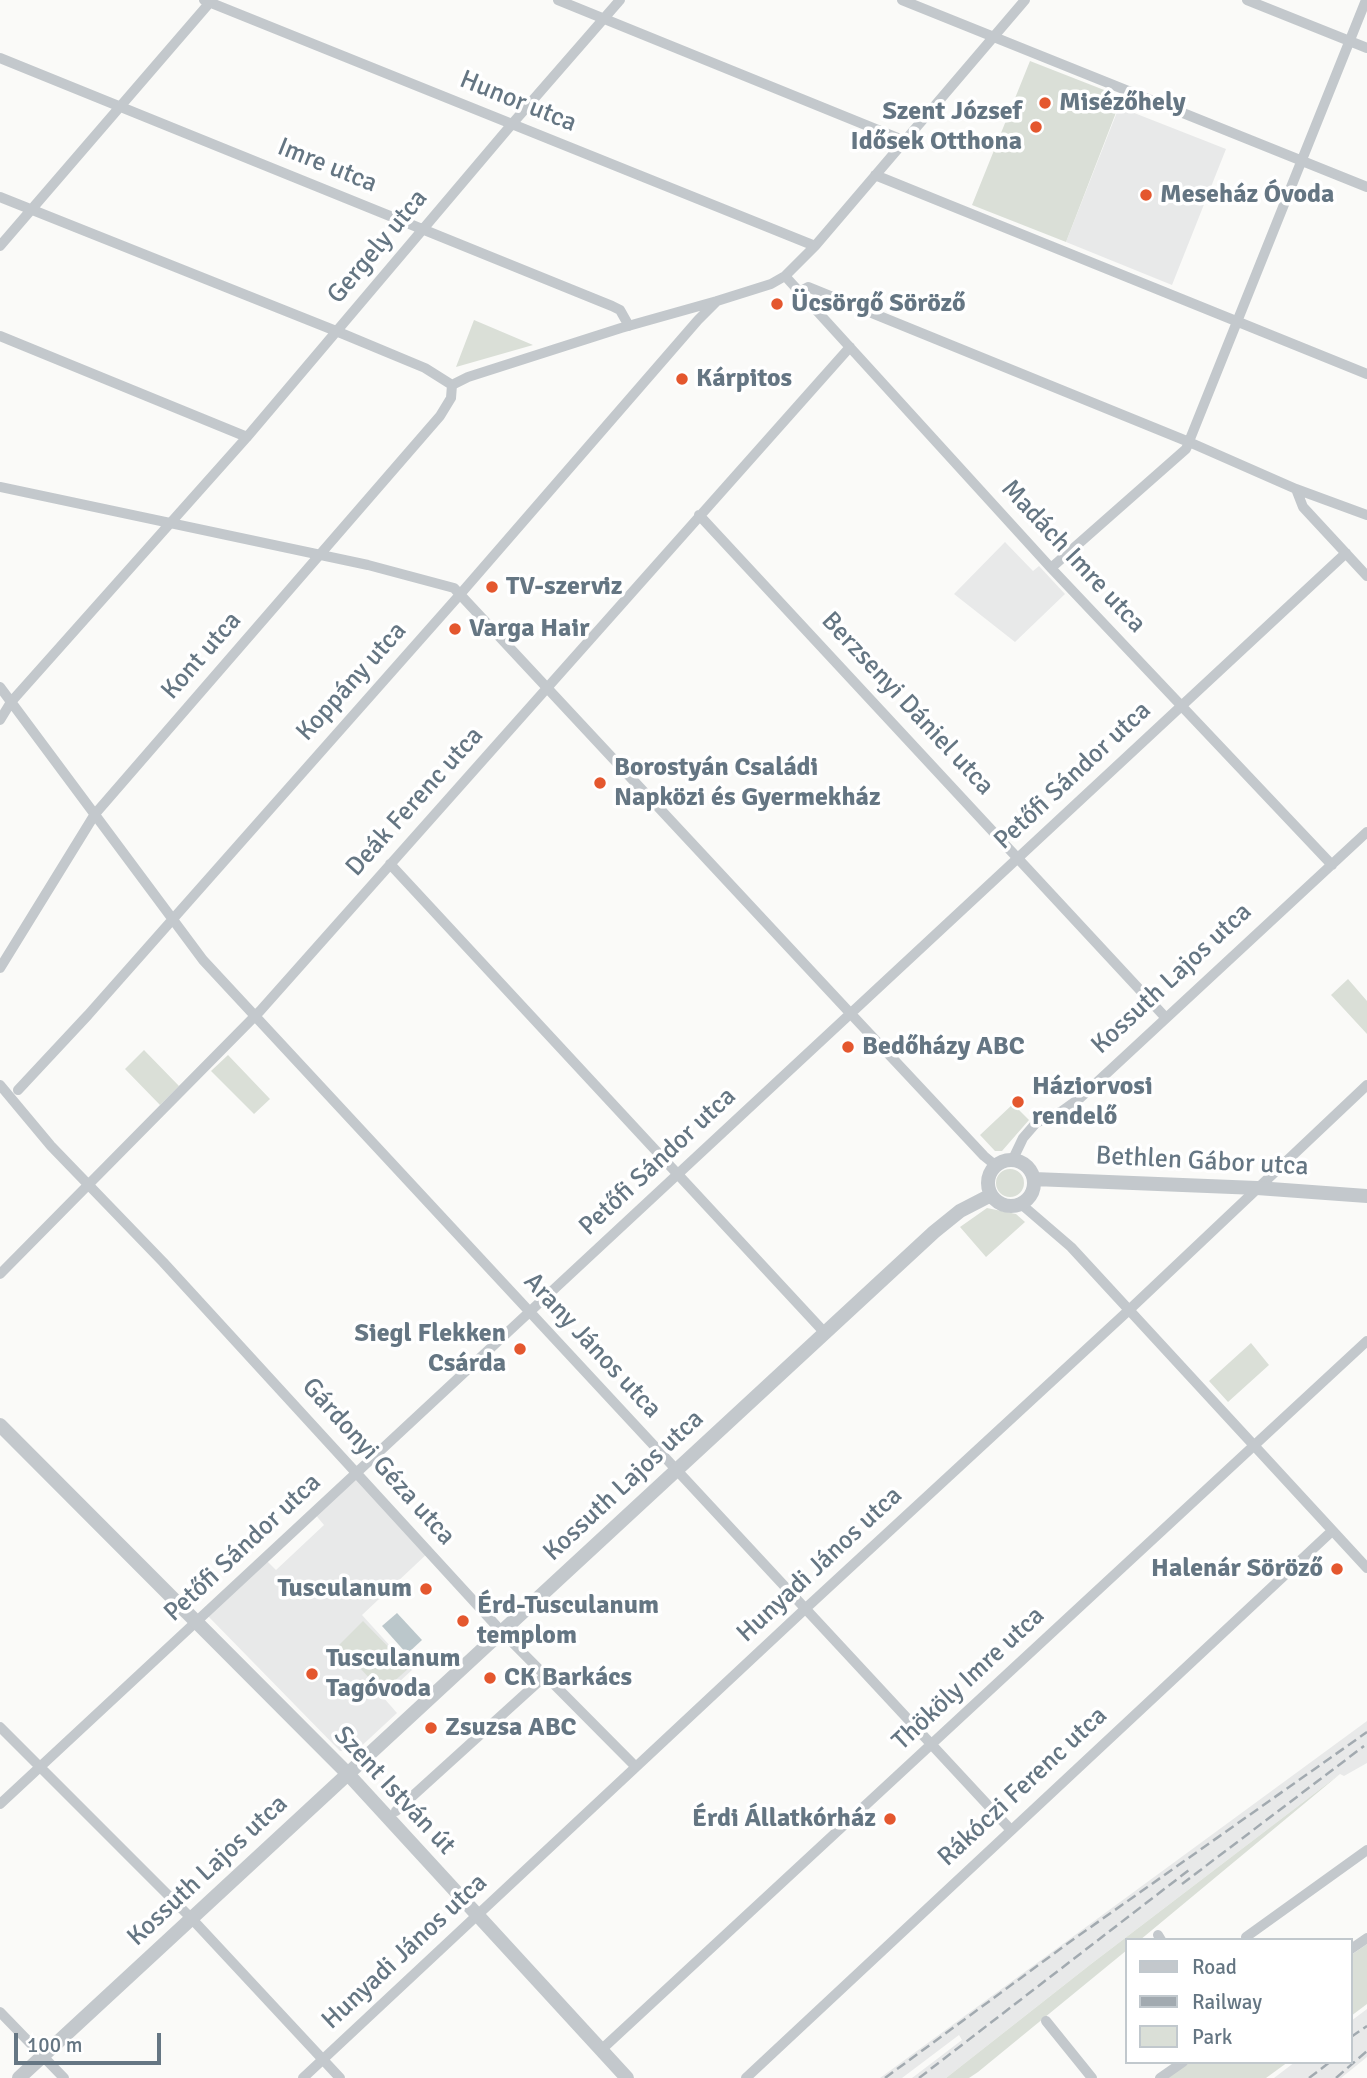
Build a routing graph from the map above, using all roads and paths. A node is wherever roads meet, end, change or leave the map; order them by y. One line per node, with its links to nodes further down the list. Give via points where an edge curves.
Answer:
1 (558, 0): 8 (street)
2 (620, 0): 8 (street, Gergely utca)
3 (902, 0): 9 (street)
4 (1025, 0): 9 (street)
5 (1247, 0): 10 (street)
6 (1366, 0): 10 (street)
7 (208, 1): 13 (street); 14 (street, Hunor utca)
8 (604, 19): 14 (street, Gergely utca); 15 (street)
9 (993, 37): 15 (street); 16 (street)
10 (1349, 41): 11 (street); 16 (street)
11 (1367, 48)
12 (0, 58): 13 (street, Imre utca)
13 (120, 107): 20 (street); 21 (street, Imre utca)
14 (512, 124): 21 (street, Gergely utca); 23 (street, Hunor utca)
15 (905, 141): 17 (street)
16 (1301, 161): 18 (street); 27 (street)
17 (875, 175): 23 (street); 27 (street)
18 (1367, 187)
19 (0, 197): 20 (street)
20 (30, 210): 22 (street); 29 (street)
21 (423, 230): 28 (street, Imre utca, via 612,306 620,310); 29 (street, Gergely utca)
22 (0, 246)
23 (815, 246): 24 (street)
24 (785, 276): 25 (street, Madách Imre utca); 26 (street)
25 (799, 292): 31 (street, Madách Imre utca); 35 (street, via 808,287)
26 (718, 301): 28 (street); 45 (street, Koppány utca)
27 (1237, 322): 32 (street); 35 (street)
28 (629, 326): 33 (street)
29 (336, 331): 33 (street, via 425,368); 34 (street, Gergely utca)
30 (0, 336): 34 (street)
31 (850, 347): 38 (street, Deák Ferenc utca); 43 (street, Madách Imre utca)
32 (1367, 374)
33 (452, 385): 42 (street, Kont utca, via 440,416)
34 (247, 437): 40 (street, Gergely utca)
35 (1189, 442): 37 (street); 43 (street, via 1183,454)
36 (0, 487): 40 (street)
37 (1296, 489): 39 (street); 41 (street, via 1303,507)
38 (699, 515): 47 (street, Deák Ferenc utca); 53 (street, Berzsenyi Dániel utca)
39 (1367, 515)
40 (169, 523): 42 (street); 48 (street, Gergely utca)
41 (1346, 554): 44 (street); 49 (street, Petőfi Sándor utca)
42 (319, 556): 45 (street, via 450,585); 51 (street, Kont utca)
43 (1051, 568): 49 (street, Madách Imre utca)
44 (1367, 576)
45 (461, 593): 47 (street); 56 (street, Koppány utca)
46 (0, 687): 48 (street, Arany János utca)
47 (548, 689): 54 (street, Deák Ferenc utca); 58 (street)
48 (11, 702): 50 (street, Gergely utca); 51 (street, Arany János utca)
49 (1181, 706): 53 (street, Petőfi Sándor utca); 55 (street, Madách Imre utca)
50 (0, 719)
51 (95, 814): 56 (street, Arany János utca); 57 (street, Kont utca)
52 (1367, 832): 55 (street, Kossuth Lajos utca)
53 (1020, 859): 58 (street, Petőfi Sándor utca); 60 (street, Berzsenyi Dániel utca)
54 (390, 864): 59 (street, Deák Ferenc utca); 68 (street)
55 (1332, 865): 60 (street, Kossuth Lajos utca)
56 (173, 918): 59 (street, Arany János utca, via 203,960); 64 (street, Koppány utca)
57 (0, 968)
58 (851, 1014): 67 (street); 68 (street, Petőfi Sándor utca)
59 (255, 1017): 70 (street, Deák Ferenc utca); 77 (street, Arany János utca)
60 (1166, 1018): 66 (street, Kossuth Lajos utca, via 1080,1098 1036,1124)
61 (0, 1079): 64 (street)
62 (0, 1085): 65 (street, Gárdonyi Géza utca)
63 (1367, 1085): 71 (street, Hunyadi János utca)
64 (18, 1090): 65 (street)
65 (21, 1109): 70 (street, Gárdonyi Géza utca)
66 (1013, 1159): 67 (street); 69 (street, via 1027,1165)
67 (995, 1165): 72 (street, via 988,1179)
68 (677, 1175): 77 (street, Petőfi Sándor utca); 78 (street)
69 (1034, 1179): 71 (street, Bethlen Gábor utca); 74 (street, via 1032,1194)
70 (90, 1186): 75 (street, Deák Ferenc utca); 83 (street, Gárdonyi Géza utca)
71 (1256, 1188): 73 (street, Bethlen Gábor utca); 76 (street, Hunyadi János utca)
72 (991, 1195): 74 (street, via 1007,1206); 78 (street, Kossuth Lajos utca, via 934,1231)
73 (1367, 1196)
74 (1021, 1204): 76 (street, via 1071,1247)
75 (0, 1274)
76 (1129, 1310): 81 (street); 86 (street, Hunyadi János utca)
77 (530, 1312): 82 (street, Arany János utca); 83 (street, Petőfi Sándor utca)
78 (825, 1333): 82 (street, Kossuth Lajos utca)
79 (1367, 1342): 81 (street, Thököly Imre utca)
80 (0, 1425): 87 (street, Szent István út)
81 (1253, 1445): 84 (street); 91 (street, Thököly Imre utca)
82 (677, 1470): 86 (street, Arany János utca); 88 (street, Kossuth Lajos utca)
83 (358, 1473): 87 (street, Petőfi Sándor utca); 88 (street, Gárdonyi Géza utca)
84 (1332, 1531): 85 (street); 97 (street, Rákóczi Ferenc utca)
85 (1367, 1568)
86 (805, 1609): 91 (street, Arany János utca); 93 (street, Hunyadi János utca)
87 (197, 1621): 92 (street, Petőfi Sándor utca); 94 (street, Szent István út)
88 (502, 1632): 89 (street, Gárdonyi Géza utca); 94 (street, Kossuth Lajos utca)
89 (545, 1675): 93 (street, Gárdonyi Géza utca); 96 (street)
90 (0, 1727): 92 (street)
91 (933, 1744): 97 (street, Arany János utca); 104 (street, Thököly Imre utca)
92 (40, 1767): 95 (street, Petőfi Sándor utca); 100 (street)
93 (636, 1767): 99 (street, Hunyadi János utca)
94 (348, 1774): 99 (street, Szent István út); 100 (street, Kossuth Lajos utca)
95 (0, 1804)
96 (396, 1811)
97 (1010, 1829): 113 (street, Rákóczi Ferenc utca)
98 (1367, 1850): 101 (street)
99 (476, 1915): 104 (street, Szent István út); 106 (street, Hunyadi János utca)
100 (192, 1919): 105 (street, Kossuth Lajos utca); 106 (street)
101 (1247, 1937)
102 (0, 2012): 105 (street)
103 (1046, 2021): 114 (street)
104 (601, 2050): 112 (street, Szent István út)
105 (43, 2055): 108 (street, Kossuth Lajos utca); 109 (street)
106 (323, 2060): 110 (street, Hunyadi János utca); 111 (street)
107 (1180, 2064): 115 (street)
108 (19, 2078)
109 (64, 2078)
110 (303, 2078)
111 (340, 2078)
112 (627, 2078)
113 (746, 2078)
114 (1092, 2078)
115 (1160, 2078)

